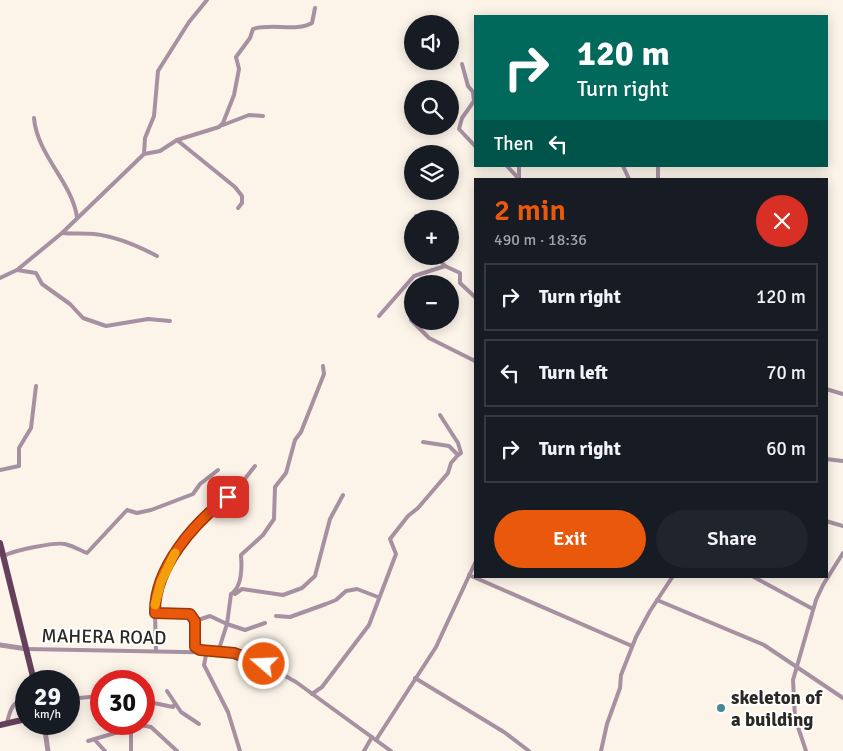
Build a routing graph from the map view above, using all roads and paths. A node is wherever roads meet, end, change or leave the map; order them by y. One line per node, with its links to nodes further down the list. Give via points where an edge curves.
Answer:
1 (207, 0): 11 (street, via 158,71 154,116 145,138)
2 (315, 8): 8 (street, via 312,22 305,27 253,28 236,57 239,69 234,94 227,117)
3 (462, 64): 5 (street)
4 (474, 101): 10 (street, via 462,118 459,129)
5 (474, 101)
6 (263, 116): 8 (street, via 249,115)
7 (34, 118): 15 (street, via 42,143)
8 (219, 127): 9 (street)
9 (177, 140): 11 (street, via 160,151); 14 (street, via 235,187 242,196)
10 (474, 145)
11 (144, 154): 15 (street)
12 (508, 167): 13 (street)
13 (518, 178)
14 (238, 208)
15 (78, 217): 16 (street)
16 (62, 234): 17 (street, via 104,236 128,245 136,244); 19 (street)
17 (157, 256)
18 (445, 266): 21 (street, via 460,273 460,283); 22 (street, via 414,276)
19 (17, 270): 20 (street); 23 (street, via 36,273 42,284 83,318 106,326 148,319)
20 (0, 278)
21 (474, 296)
22 (379, 316)
23 (170, 321)
24 (421, 330): 25 (street, via 449,350)
25 (474, 361)
26 (323, 366): 54 (street, via 324,374 295,440 289,465 275,487 274,519 263,535 241,555 239,583 231,594)
27 (36, 386): 36 (street, via 31,428 19,448 19,466)
28 (828, 390): 29 (street)
29 (843, 394)
30 (440, 415): 32 (street, via 458,443 461,453)
31 (423, 442): 32 (street, via 449,446)
32 (458, 454): 52 (street, via 448,473 390,539 396,554)
33 (828, 459): 34 (street)
34 (843, 461)
35 (255, 466): 57 (street, via 236,490 180,543 159,587)
36 (0, 470)
37 (218, 470): 43 (street, via 193,494 151,510 137,513 127,510 87,553 58,543 12,551)
38 (343, 495): 54 (street, via 330,519 315,576 302,588 283,595 242,589 234,595)
39 (828, 522): 40 (street)
40 (843, 526)
41 (0, 543): 43 (main road)
42 (843, 553): 46 (street)
43 (4, 556): 65 (main road)
44 (474, 565): 45 (street)
45 (469, 575): 47 (street); 71 (street, via 436,647)
46 (828, 576)
47 (474, 577)
48 (477, 578): 64 (street)
49 (672, 578): 53 (street)
50 (756, 578): 55 (street)
51 (827, 578): 55 (street)
52 (378, 597): 58 (street, via 357,589 346,591 336,600 290,617); 73 (street, via 375,612 362,637 322,688)
53 (657, 600): 64 (street); 69 (street, via 740,633)
54 (231, 604): 56 (street)
55 (813, 609): 69 (street)
56 (228, 612): 59 (street); 62 (street)
57 (155, 613): 60 (street, via 188,613); 66 (street)
58 (276, 616)
59 (217, 618): 60 (street, via 210,616); 62 (street)
60 (195, 621): 67 (street, via 195,647)
61 (265, 623): 62 (street, via 245,630)
62 (227, 624): 68 (street)
63 (0, 646): 65 (street)
64 (632, 646): 95 (street, via 620,675 620,688)
65 (26, 649): 66 (street, MAHERA ROAD); 70 (main road)
66 (156, 650): 67 (street, MAHERA ROAD)
67 (200, 650): 68 (street, MAHERA ROAD); 91 (street, via 206,655 204,665 228,712)
68 (218, 652): 73 (street, MAHERA ROAD, via 234,653 264,664)
69 (797, 665): 74 (street); 96 (street, via 792,686 794,712)
70 (31, 670)
71 (415, 678): 85 (street); 94 (street, via 504,732)
72 (167, 691): 77 (street)
73 (312, 694): 85 (street, MAHERA ROAD)
74 (843, 698)
75 (15, 703): 78 (street)
76 (155, 703): 77 (street)
77 (174, 705): 79 (street)
78 (3, 724)
79 (199, 724)
80 (155, 731): 90 (street)
81 (46, 735): 87 (street)
82 (108, 735): 84 (street)
83 (130, 735): 89 (street)
84 (94, 739): 86 (street); 88 (street)
85 (374, 739): 92 (street); 93 (street, MAHERA ROAD)
86 (88, 741)
87 (48, 751)
88 (106, 751)
89 (131, 751)
90 (177, 751)
91 (240, 751)
92 (364, 751)
93 (391, 751)
94 (528, 751)
95 (601, 751)
96 (806, 751)

